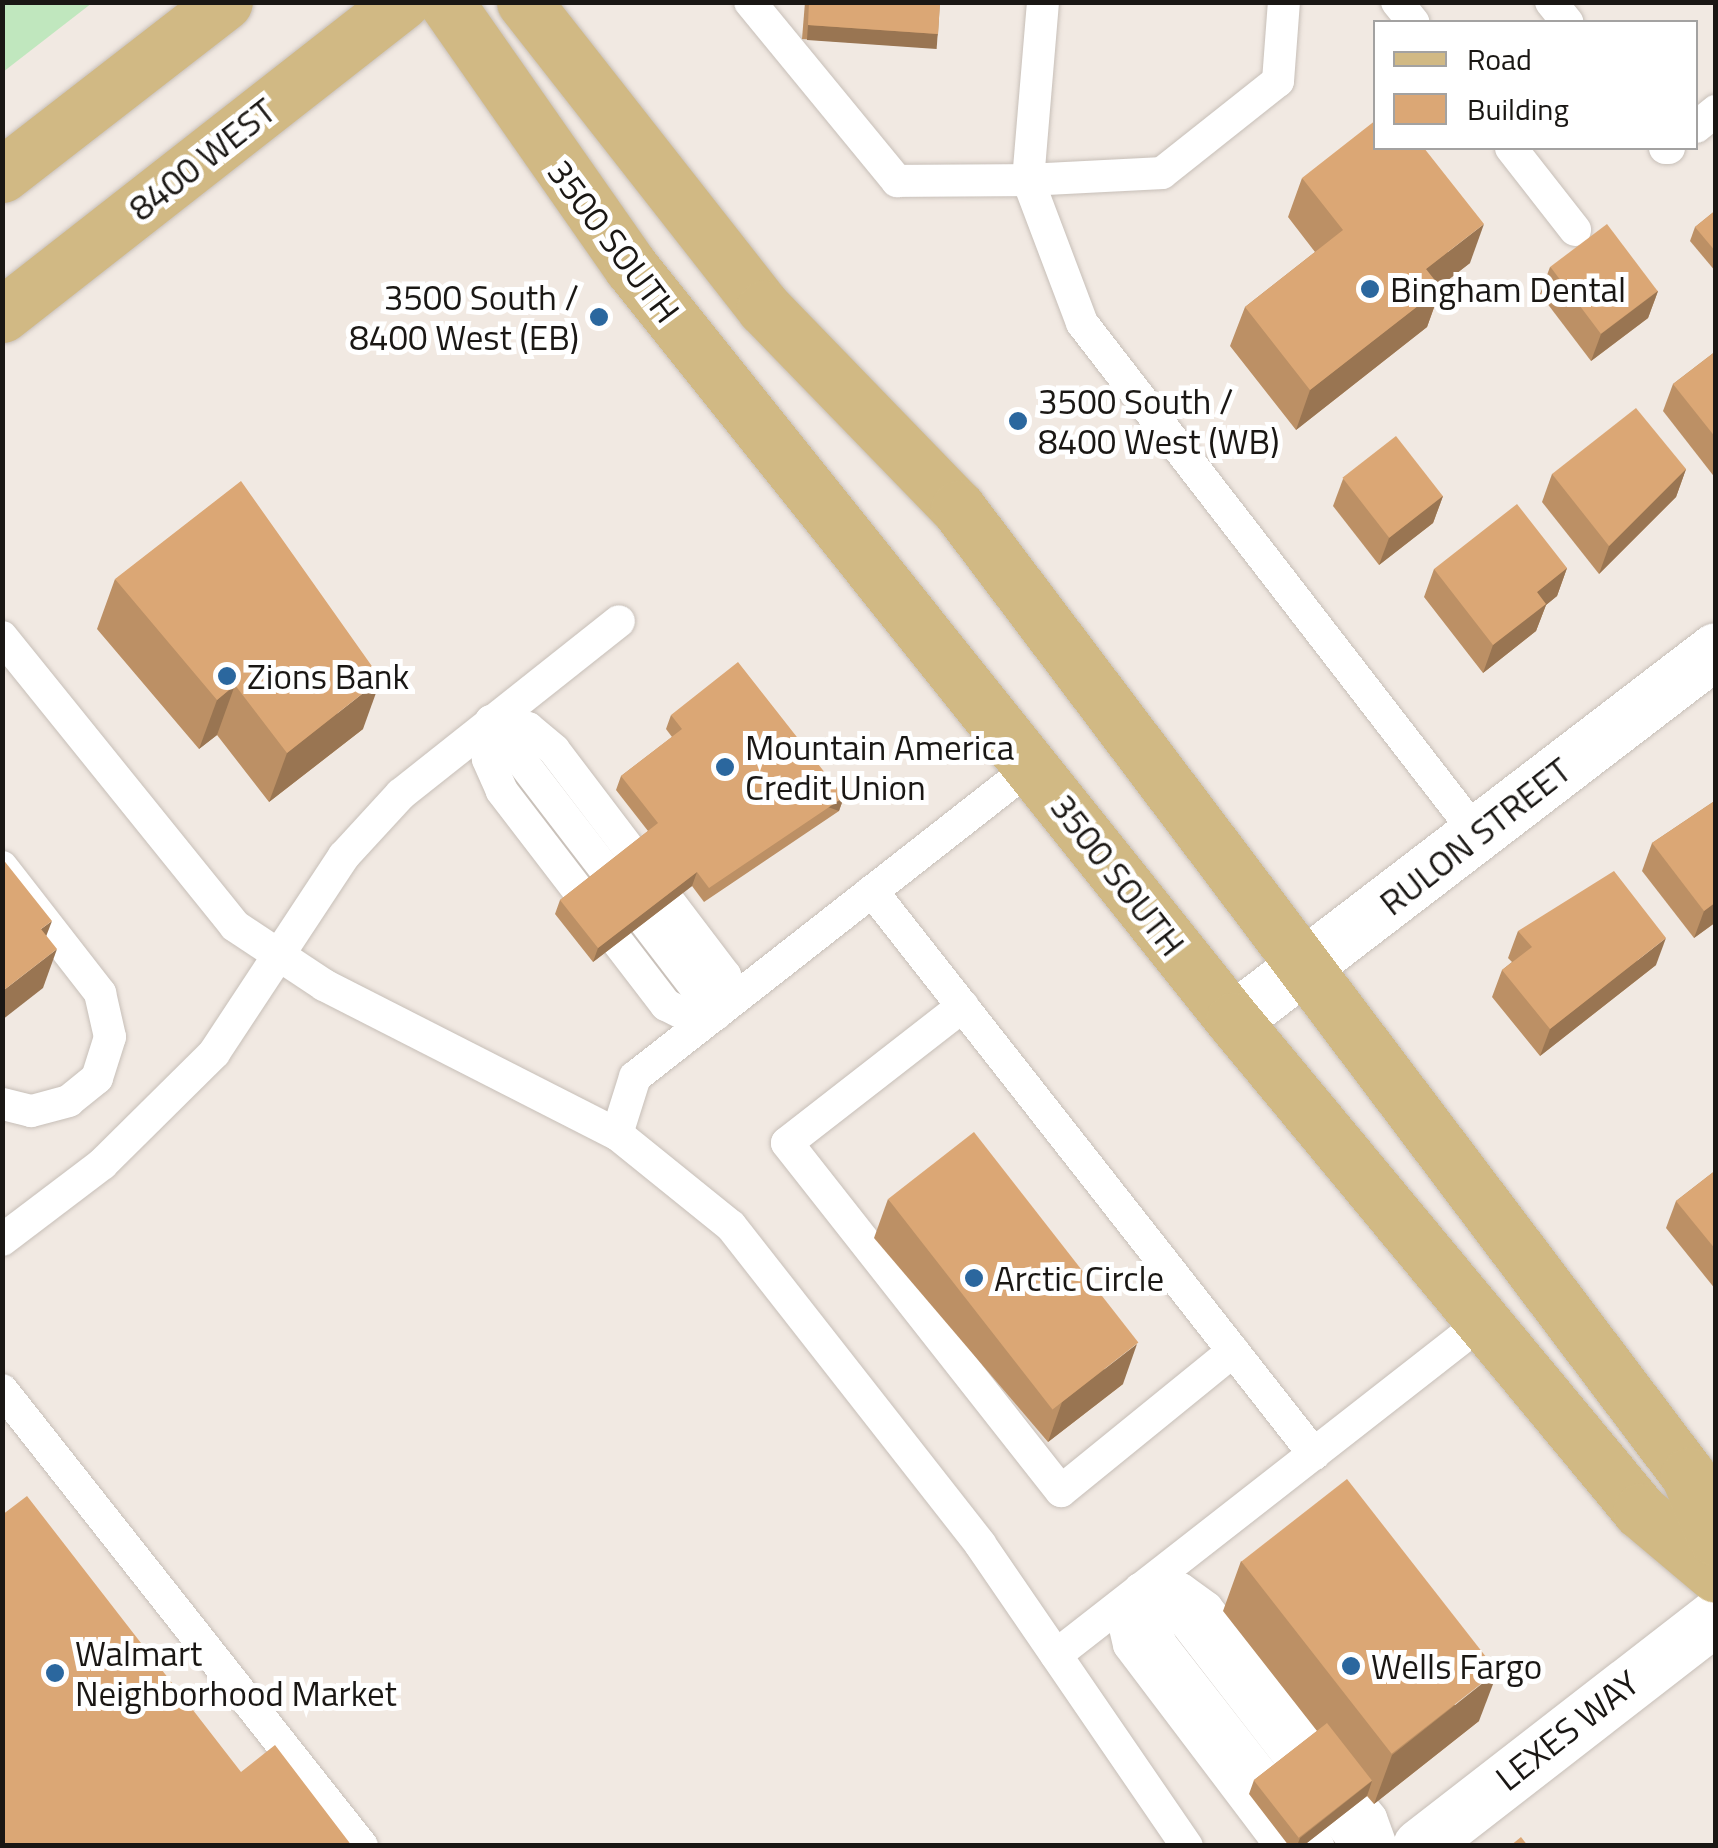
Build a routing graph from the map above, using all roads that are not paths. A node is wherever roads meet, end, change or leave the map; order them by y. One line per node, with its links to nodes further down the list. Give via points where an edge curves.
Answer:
1 (225, 2): 9 (main road)
2 (402, 2): 12 (main road, 8400 WEST)
3 (446, 2): 17 (main road, 3500 SOUTH, via 630,267)
4 (524, 2): 22 (main road, via 764,308 958,508)
5 (750, 2): 10 (lane, via 898,182)
6 (1042, 2): 10 (lane)
7 (1284, 2): 10 (lane, via 1278,81 1162,173)
8 (1513, 150): 11 (lane)
9 (2, 175)
10 (1028, 180): 18 (lane, via 1082,323)
11 (1575, 230)
12 (2, 315)
13 (618, 621): 16 (lane)
14 (2, 637): 21 (lane, via 198,888)
15 (1716, 650): 18 (street, RULON STREET)
16 (491, 720): 21 (lane, via 369,826); 24 (lane, via 528,728 554,750 725,975); 24 (lane, via 488,759 502,791 666,1004 688,1016)
17 (1032, 766): 20 (lane); 25 (main road, 3500 SOUTH)
18 (1478, 834): 22 (street, RULON STREET)
19 (2, 867): 26 (lane, via 100,993 110,1037 98,1078 69,1101 30,1111)
20 (872, 891): 23 (lane); 24 (lane)
21 (282, 962): 27 (lane); 28 (lane, via 174,1097)
22 (1308, 963): 25 (street, RULON STREET); 33 (main road, via 1688,1475)
23 (963, 1006): 30 (lane); 30 (lane, via 787,1143 1062,1491)
24 (716, 1014): 27 (lane, via 635,1078)
25 (1233, 1020): 29 (main road, 3500 SOUTH)
26 (2, 1104)
27 (617, 1134): 37 (lane, via 731,1226 779,1278)
28 (2, 1240)
29 (1485, 1320): 32 (lane); 34 (main road, 3500 SOUTH, via 1640,1511)
30 (1233, 1350): 32 (lane)
31 (2, 1390): 38 (lane)
32 (1314, 1454): 35 (lane)
33 (1716, 1539)
34 (1716, 1575)
35 (1140, 1589): 37 (lane); 40 (lane, via 1125,1627 1129,1645); 41 (lane, via 1161,1644); 42 (lane, via 1178,1613); 43 (lane, via 1180,1589 1207,1608 1370,1818)
36 (1716, 1616): 44 (street, LEXES WAY)
37 (1056, 1654): 39 (lane)
38 (362, 1846)
39 (1186, 1846)
40 (1281, 1846)
41 (1318, 1846)
42 (1358, 1846)
43 (1381, 1846)
44 (1420, 1846)

